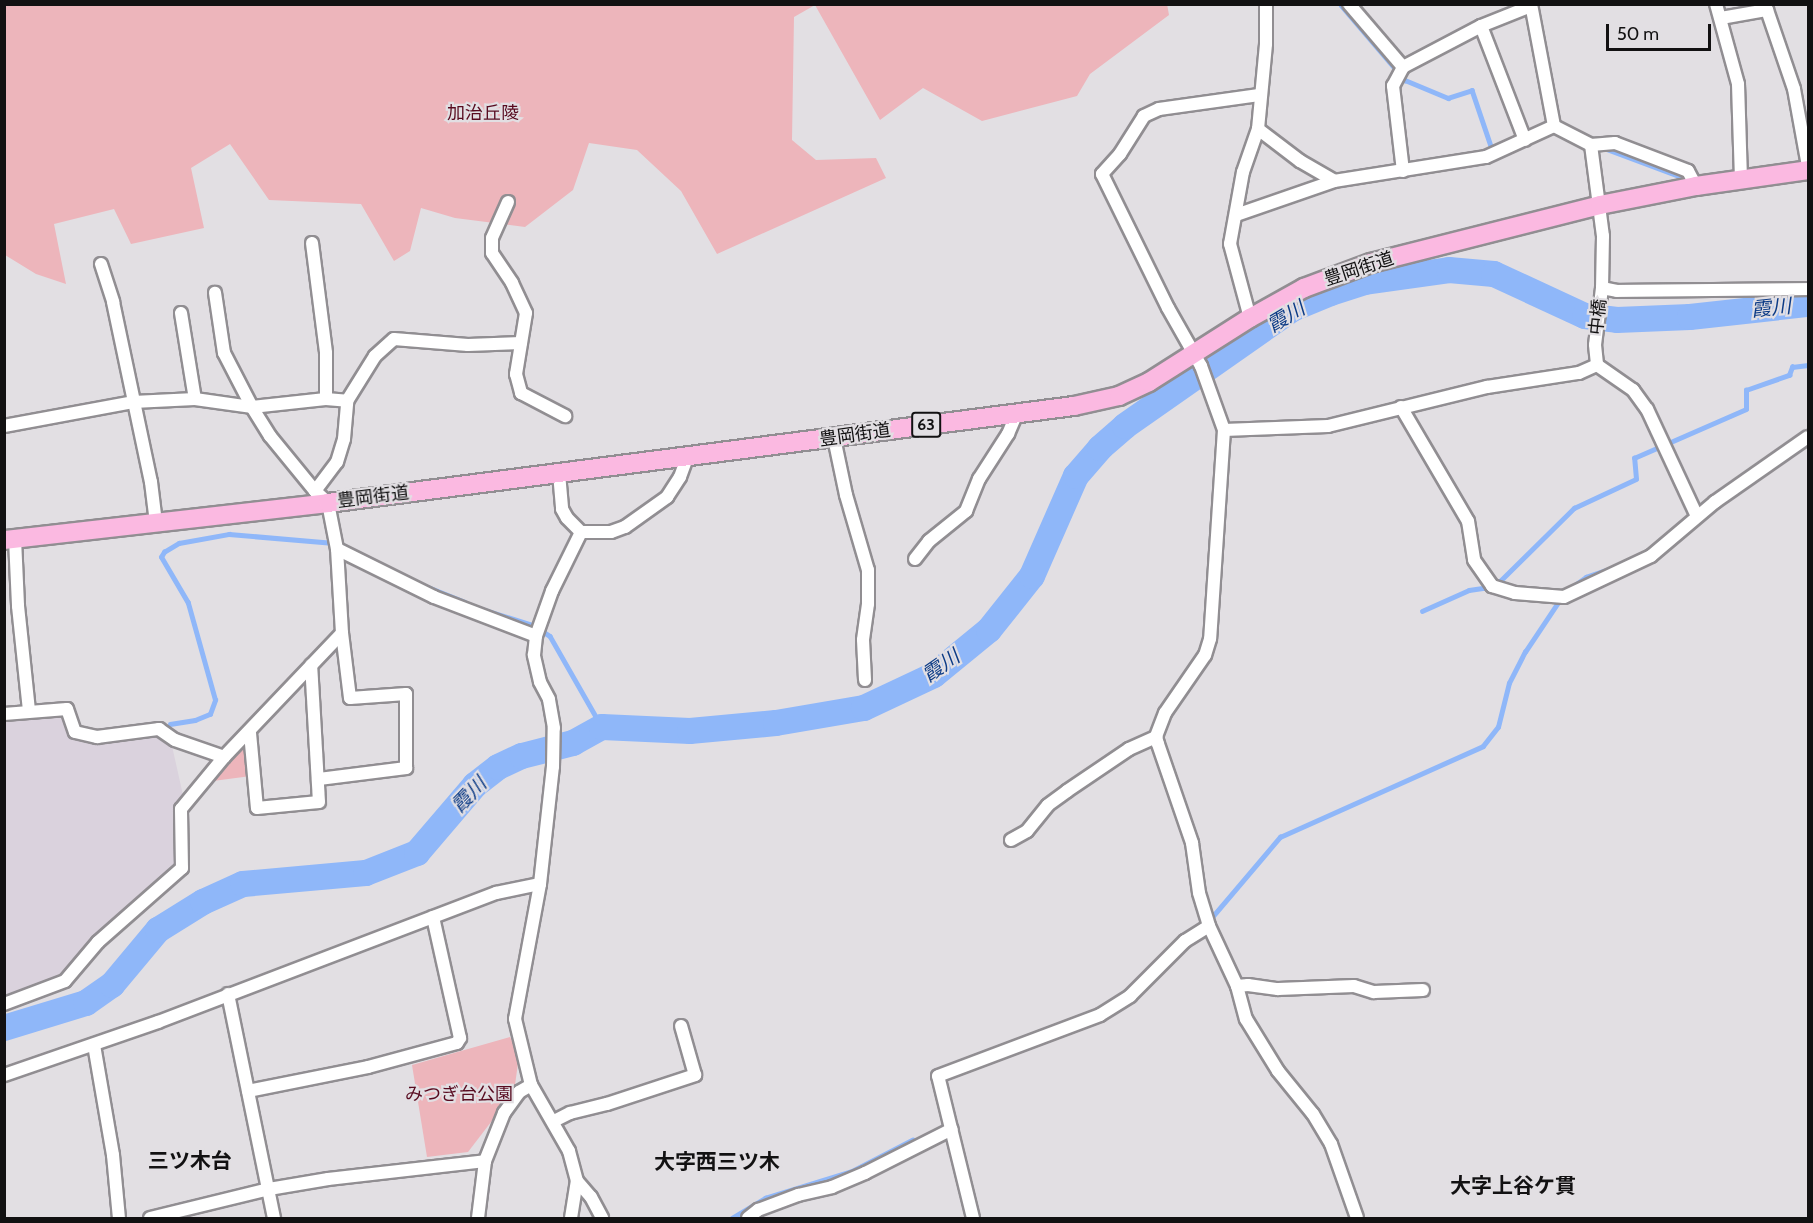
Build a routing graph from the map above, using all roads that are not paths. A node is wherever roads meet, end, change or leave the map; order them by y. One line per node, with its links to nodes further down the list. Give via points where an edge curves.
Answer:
1 (1266, 4): 8 (street, via 1266,44)
2 (1350, 4): 7 (street)
3 (1716, 4): 5 (street)
4 (1531, 5): 6 (street); 9 (street)
5 (1720, 18): 13 (street, via 1767,10 1794,89); 15 (street, via 1738,84)
6 (1481, 26): 7 (street); 11 (street)
7 (1403, 67): 14 (street, via 1393,86)
8 (1259, 95): 10 (street); 29 (street, via 1159,109 1144,116 1102,174)
9 (1554, 126): 11 (street); 12 (street)
10 (1258, 129): 16 (street); 20 (street, via 1243,172)
11 (1525, 140): 14 (street, via 1486,157)
12 (1591, 145): 17 (street, via 1615,144 1688,171); 19 (street, 中橋)
13 (1809, 168): 15 (main road, 豊岡街道 / 63)
14 (1403, 171): 16 (street)
15 (1741, 179): 17 (main road, 豊岡街道 / 63)
16 (1334, 181): 20 (street)
17 (1696, 186): 19 (main road, 豊岡街道 / 63)
18 (508, 202): 28 (street, via 492,238 492,253 526,313)
19 (1600, 205): 23 (street, 中橋); 27 (main road, 豊岡街道 / 63, via 1371,263 1305,288)
20 (1236, 215): 27 (street, via 1230,244)
21 (312, 243): 32 (street, via 326,353)
22 (100, 264): 34 (street, via 113,302)
23 (1602, 288): 24 (street); 30 (street, 中橋, via 1595,344)
24 (1809, 289)
25 (215, 292): 35 (street, via 224,353)
26 (181, 313): 31 (street)
27 (1250, 318): 29 (main road, 豊岡街道 / 63)
28 (521, 343): 33 (street, via 468,345 394,339 375,356); 38 (street, via 516,375 521,393)
29 (1197, 360): 37 (main road, 豊岡街道 / 63, via 1119,396); 40 (street)
30 (1597, 364): 36 (street, via 1579,373 1487,387); 46 (street, via 1633,390 1647,408)
31 (195, 399): 34 (street); 35 (street)
32 (326, 399): 33 (street); 35 (street)
33 (347, 401): 45 (street, via 345,439)
34 (133, 402): 39 (street); 47 (street)
35 (252, 407): 45 (street, via 270,436)
36 (1401, 407): 40 (street, via 1328,426); 46 (street, via 1468,521 1474,560 1492,586 1564,597 1651,556)
37 (1017, 413): 42 (main road, 豊岡街道 / 63); 51 (street, via 979,479 966,511 929,541)
38 (566, 416)
39 (4, 426)
40 (1224, 430): 59 (street, via 1210,639 1204,655 1165,713)
41 (1809, 437): 46 (street)
42 (834, 438): 43 (main road, 豊岡街道 / 63); 55 (street, via 868,570 863,640)
43 (688, 455): 44 (main road, 豊岡街道 / 63); 48 (street, via 667,497 625,527 602,533)
44 (559, 473): 45 (main road, 豊岡街道 / 63); 48 (street, via 562,509)
45 (321, 497): 47 (main road, 豊岡街道 / 63); 50 (street)
46 (1697, 516)
47 (156, 521): 49 (main road, 豊岡街道 / 63)
48 (581, 532): 52 (street, via 569,551)
49 (10, 540): 56 (street)
50 (337, 549): 52 (street, via 434,597); 53 (street)
51 (915, 558)
52 (537, 631): 63 (street, via 534,655 554,728)
53 (342, 633): 54 (street); 61 (street, via 350,698 406,694 406,768)
54 (311, 665): 58 (street); 61 (street)
55 (865, 681)
56 (28, 711): 57 (street); 60 (street, via 67,709 75,732 97,737 159,729 175,740)
57 (4, 714)
58 (250, 733): 60 (street); 61 (street, via 257,808 319,802)
59 (1156, 737): 62 (street, via 1129,749 1067,791 1048,805 1027,831); 65 (street, via 1192,843 1199,893)
60 (224, 757): 69 (street, via 181,809 182,868 98,942 65,981)
61 (319, 779)
62 (1011, 840)
63 (540, 884): 64 (street, via 495,893); 73 (street, via 514,1019)
64 (433, 917): 68 (street); 74 (street, via 458,1026 457,1043)
65 (1209, 926): 66 (street); 76 (street, via 1185,941 1130,996 1101,1015 938,1076)
66 (1237, 986): 67 (street, via 1354,986 1374,992); 89 (street, via 1253,1032 1331,1144)
67 (1424, 990)
68 (228, 994): 71 (street); 74 (street)
69 (4, 1004)
70 (681, 1026): 75 (street, via 695,1075)
71 (94, 1045): 72 (street); 81 (street, via 113,1155)
72 (4, 1075)
73 (531, 1085): 75 (street); 77 (street, via 519,1092 504,1113)
74 (248, 1091): 79 (street)
75 (554, 1120): 78 (street, via 569,1151)
76 (952, 1129): 87 (street, via 865,1173 758,1210); 88 (street)
77 (484, 1161): 79 (street); 84 (street)
78 (577, 1181): 85 (street); 86 (street)
79 (269, 1189): 80 (street); 83 (street)
80 (183, 1214): 82 (street)
81 (119, 1218)
82 (150, 1218)
83 (274, 1218)
84 (478, 1218)
85 (571, 1218)
86 (602, 1218)
87 (748, 1218)
88 (973, 1218)
89 (1357, 1218)

